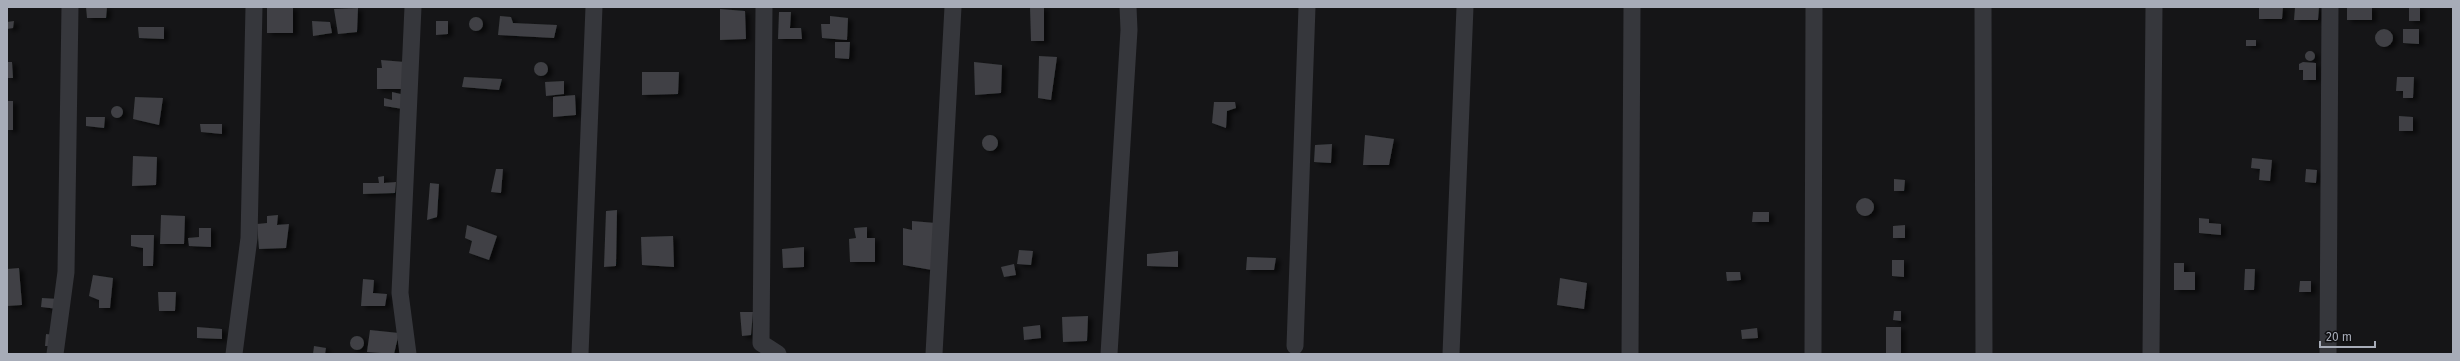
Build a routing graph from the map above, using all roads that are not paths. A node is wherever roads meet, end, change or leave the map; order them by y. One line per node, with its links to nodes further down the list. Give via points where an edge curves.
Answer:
1 (70, 7): 16 (street, via 66,272)
2 (254, 7): 17 (street, via 249,238)
3 (413, 7): 18 (street, via 400,294)
4 (594, 7): 19 (street)
5 (764, 7): 20 (street, via 761,343)
6 (953, 7): 21 (street)
7 (1128, 7): 22 (street)
8 (1307, 7): 15 (street)
9 (1466, 7): 23 (street)
10 (1632, 7): 24 (street)
11 (1814, 7): 25 (street)
12 (1983, 7): 26 (street)
13 (2154, 7): 27 (street)
14 (2330, 7): 28 (street)
15 (1294, 346)
16 (56, 354)
17 (234, 354)
18 (408, 354)
19 (580, 354)
20 (778, 354)
21 (934, 354)
22 (1109, 354)
23 (1451, 354)
24 (1630, 354)
25 (1813, 354)
26 (1984, 354)
27 (2151, 354)
28 (2328, 354)

